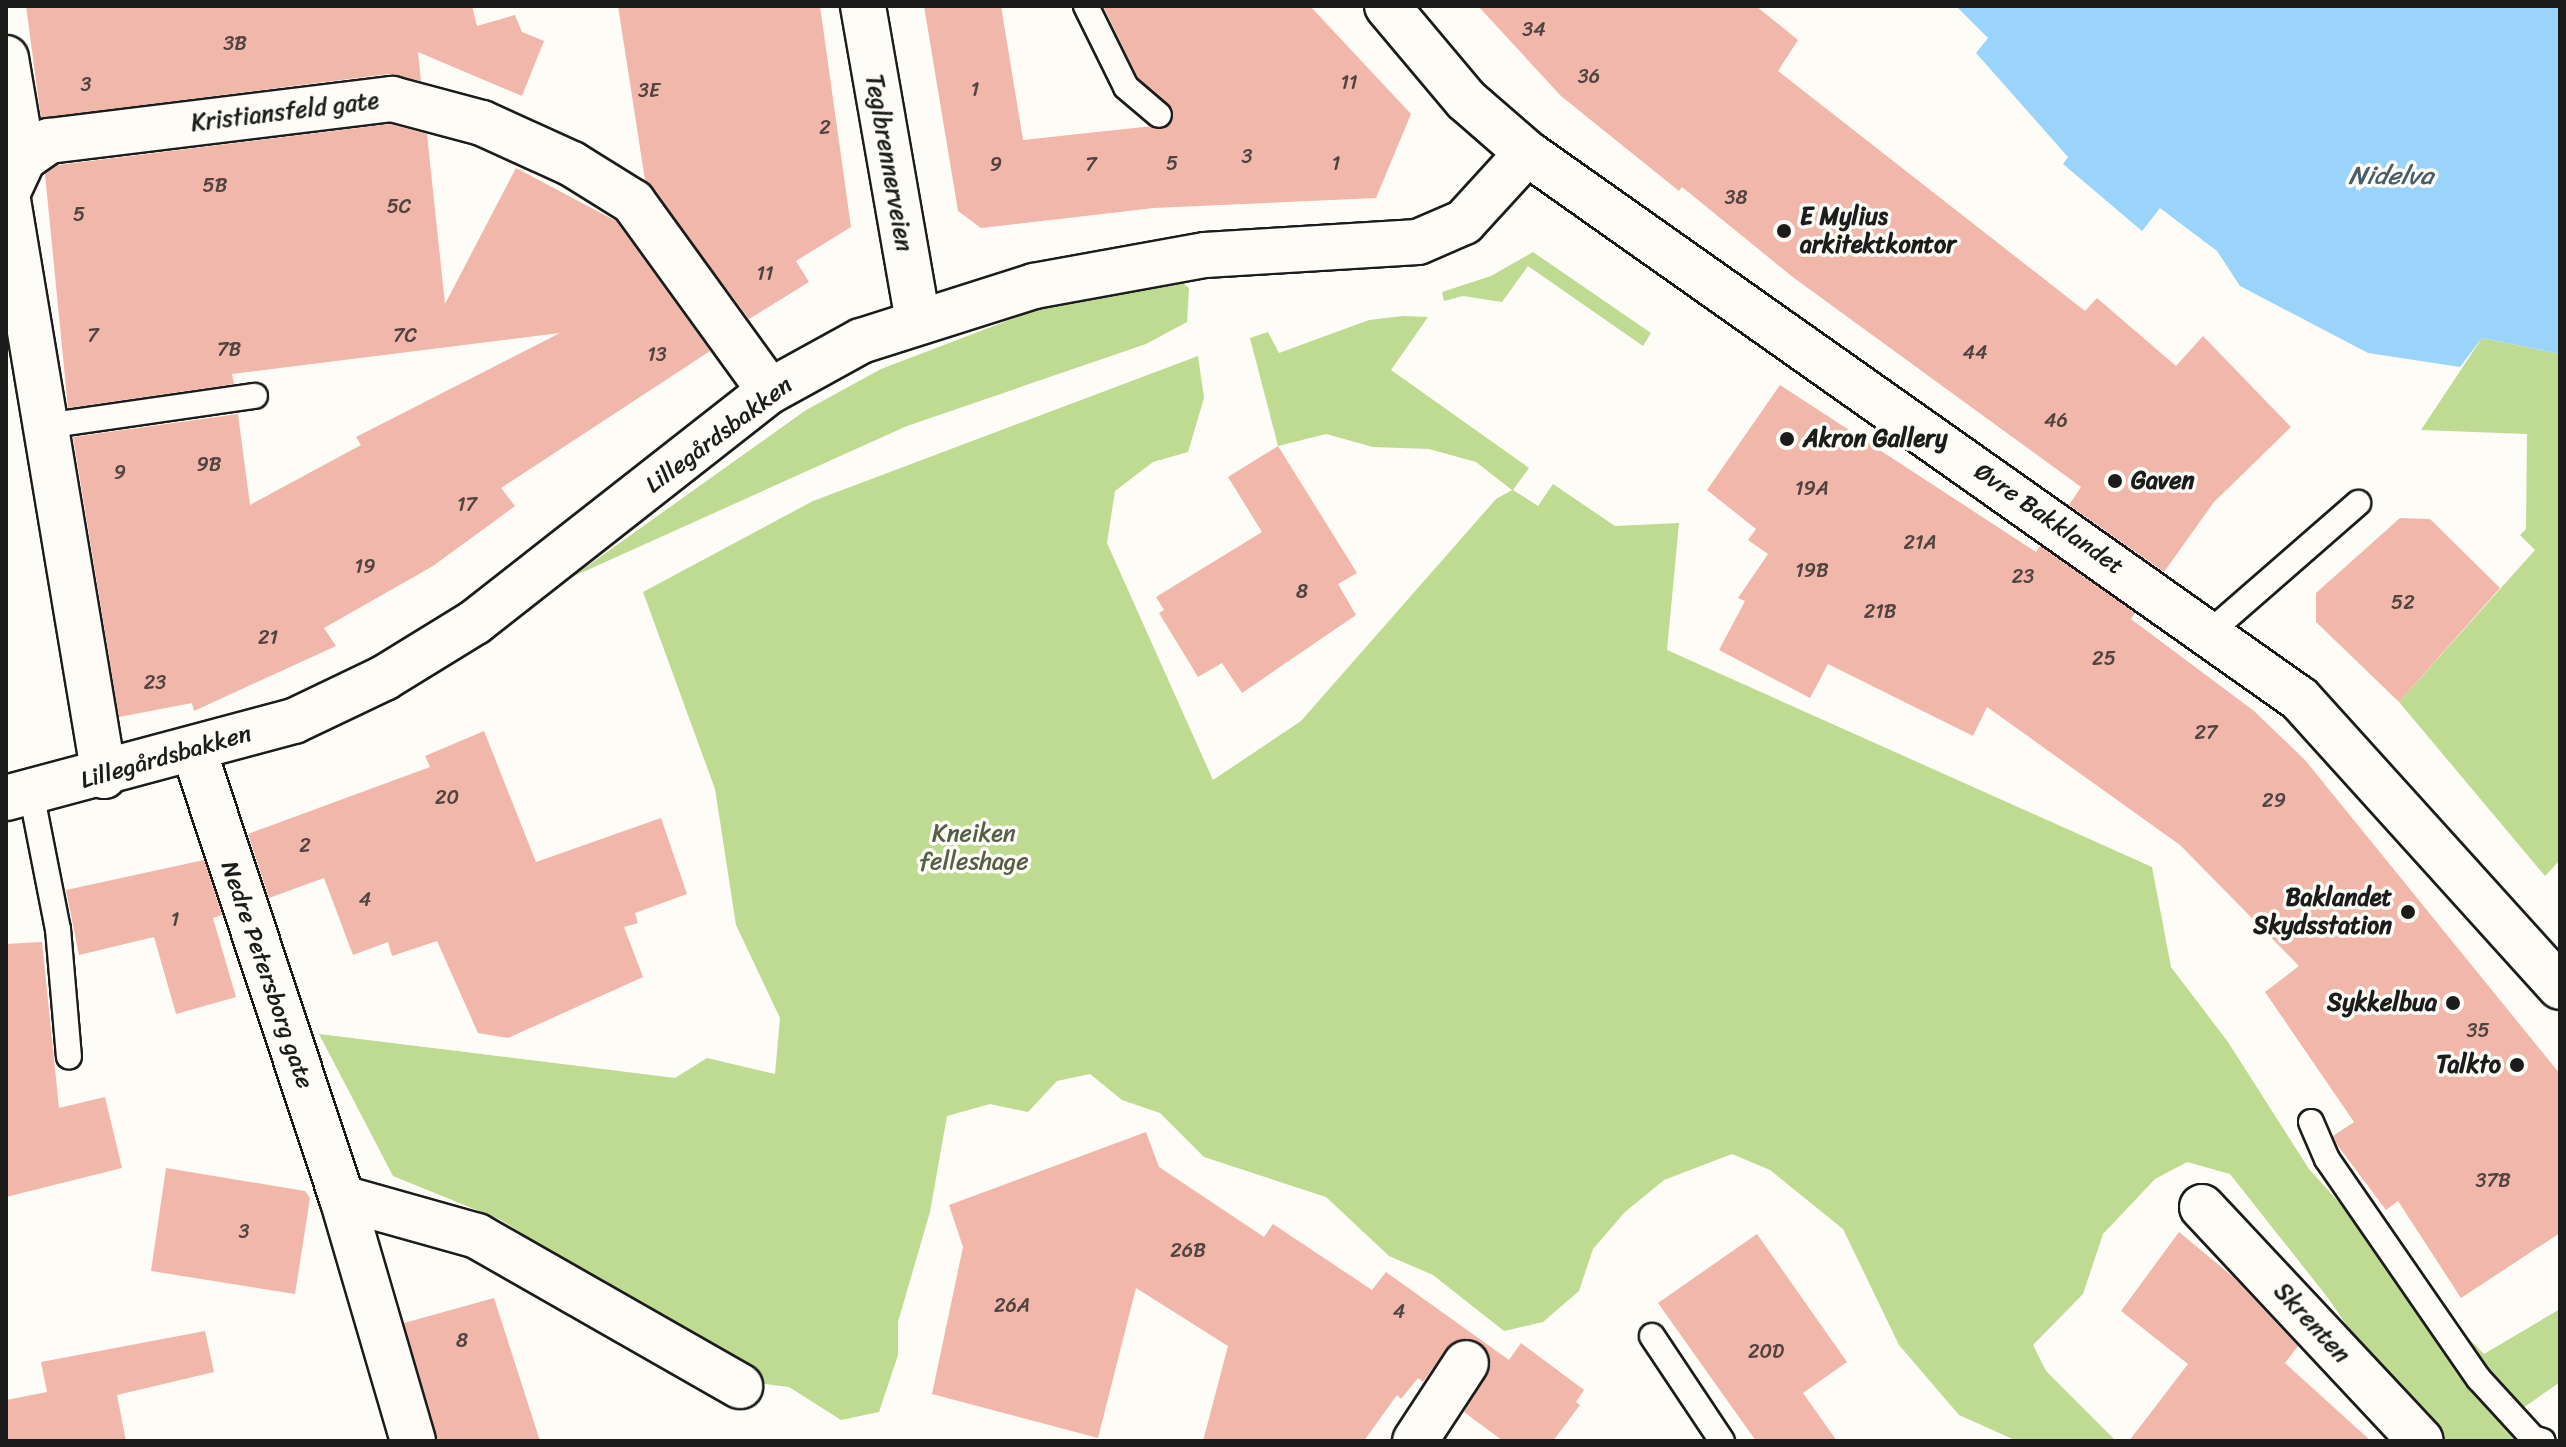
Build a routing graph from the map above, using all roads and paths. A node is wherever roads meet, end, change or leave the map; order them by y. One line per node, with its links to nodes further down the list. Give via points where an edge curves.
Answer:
1 (863, 6): 8 (street, Teglbrennerveien)
2 (1086, 6): 5 (lane, via 1126,87)
3 (1387, 6): 6 (street, Øvre Bakklandet, via 1466,100)
4 (6, 58): 7 (street)
5 (1159, 115)
6 (1527, 153): 8 (street, Lillegårdsbakken, via 1464,222 1418,242 1205,255 1034,286); 13 (street, Øvre Bakklandet)
7 (23, 159): 9 (street, Kristiansfeld gate, via 49,141 392,99 482,123 572,164 633,202); 11 (street, via 7,194)
8 (918, 320): 9 (street, Lillegårdsbakken, via 861,341)
9 (770, 391): 14 (street, Lillegårdsbakken, via 462,630 384,678 294,721)
10 (255, 396): 11 (lane)
11 (46, 426): 15 (street)
12 (2358, 503): 13 (lane)
13 (2209, 633): 17 (street, Øvre Bakklandet, via 2300,699)
14 (194, 751): 15 (street, Lillegårdsbakken); 20 (street, Nedre Petersborg gate)
15 (104, 776): 16 (street, Lillegårdsbakken)
16 (18, 795): 18 (lane, Lillegårdsbakken, via 58,929)
17 (2560, 987)
18 (69, 1057)
19 (2311, 1122): 29 (lane, via 2327,1159 2479,1379)
20 (342, 1198): 24 (street, via 477,1236); 25 (street, Nedre Petersborg gate)
21 (2202, 1207): 28 (street, Skrenten)
22 (1652, 1336): 27 (lane)
23 (1466, 1363): 26 (street)
24 (740, 1386)
25 (413, 1441)
26 (1415, 1441)
27 (1722, 1441)
28 (2421, 1441)
29 (2543, 1441)

